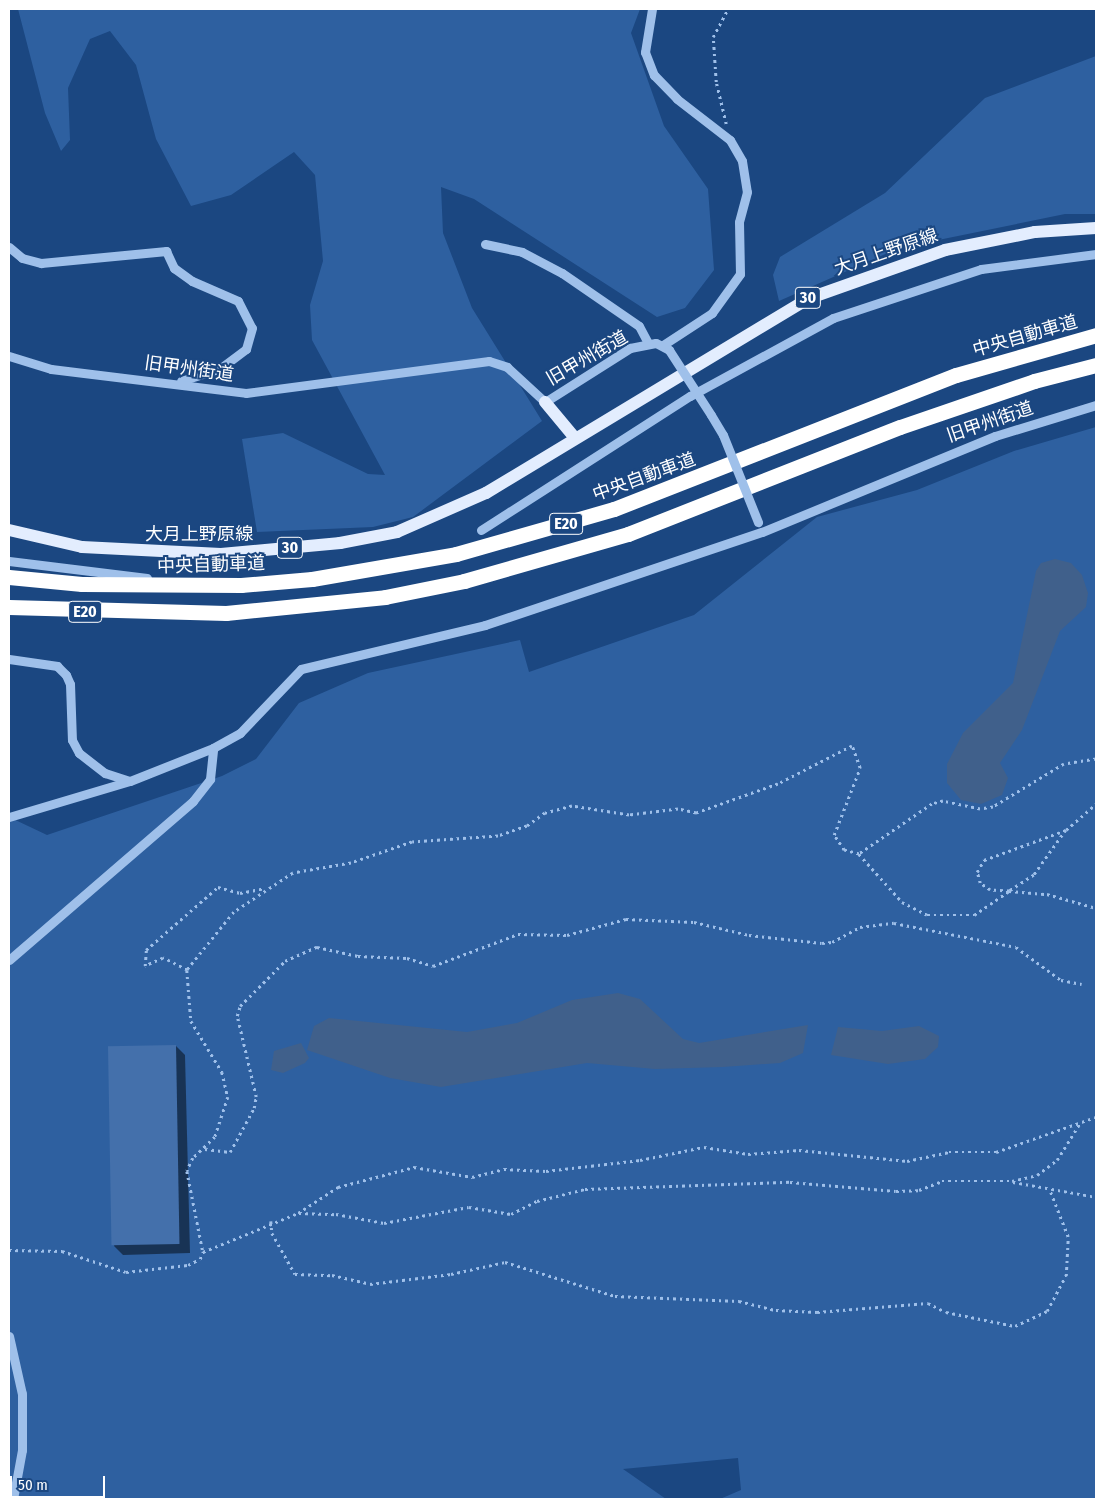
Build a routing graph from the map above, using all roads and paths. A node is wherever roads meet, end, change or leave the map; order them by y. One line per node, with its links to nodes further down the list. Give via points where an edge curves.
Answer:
1 (652, 9): 3 (street, via 645,52 654,75 677,100)
2 (728, 9): 3 (path, via 713,37 716,82)
3 (730, 140): 10 (street, via 742,161 747,192 739,222 740,274 712,313)
4 (1096, 228): 16 (main road, 大月上野原線 / 30, via 978,242 837,286 750,330)
5 (485, 244): 9 (street, via 522,252 562,273 639,326)
6 (9, 247): 13 (street, via 22,258 41,263 166,251 174,268 192,281 238,301 252,328 246,349 222,368)
7 (1096, 254): 18 (street, via 981,269 833,318 690,396)
8 (1096, 335): 22 (highway, 中央自動車道 / E20, via 956,375 675,486 536,534 385,568)
9 (648, 343): 10 (street, 旧甲州街道); 14 (street, 旧甲州街道, via 630,348)
10 (666, 347): 19 (street, bridge, via 723,434)
11 (9, 356): 13 (street, 旧甲州街道, via 51,369)
12 (1096, 365): 24 (highway, E20, via 926,417 628,534 547,560 386,597 308,608)
13 (176, 383): 14 (street, 旧甲州街道, via 266,393 489,360 506,367)
14 (545, 402): 16 (main road)
15 (1096, 405): 19 (street, 旧甲州街道, via 994,436)
16 (575, 438): 17 (main road, 大月上野原線 / 30, via 442,516 348,542 221,554 164,554 82,547)
17 (9, 530)
18 (481, 530)
19 (762, 532): 27 (street, 旧甲州街道, via 485,625 301,669 240,733)
20 (9, 561): 22 (street)
21 (9, 577): 22 (highway, 中央自動車道 / E20, via 82,584)
22 (223, 585)
23 (9, 607): 24 (highway, E20)
24 (160, 615): 25 (highway)
25 (9, 617)
26 (9, 659): 29 (street, via 57,666 66,675 70,684 72,740 78,753 105,773)
27 (212, 748): 29 (street, 旧甲州街道); 37 (street, via 210,779 193,801)
28 (1096, 759): 33 (path, via 1064,764 993,807 980,809 943,801 932,804)
29 (130, 781): 31 (street, 旧甲州街道)
30 (1096, 804): 32 (path)
31 (9, 817)
32 (1066, 830): 35 (path, via 1046,864); 35 (path, via 984,860 977,872 980,883 990,890)
33 (859, 854): 34 (path, via 844,850 834,836 860,768 852,746 778,784 696,813 678,809 629,815 572,806 545,812 514,832 412,842 351,863 311,867); 35 (path, via 902,902 926,915 974,915)
34 (267, 888): 38 (path, via 234,912); 38 (path, via 240,893 218,887 146,950 145,966 163,958)
35 (1009, 891): 36 (path, via 1047,894)
36 (1096, 908)
37 (9, 960)
38 (187, 970): 42 (path, via 191,1021 222,1072 228,1097 222,1124)
39 (1082, 984): 42 (path, via 1061,980 1016,947 894,923 860,927 832,942 822,943 749,935 694,922 626,919 568,935 518,934 433,966 407,958 358,956 317,947 285,961 240,1006 237,1016 256,1097 254,1108 230,1152)
40 (1096, 1117): 41 (path)
41 (1081, 1123): 43 (path, via 1057,1160 1038,1174); 46 (path, via 996,1152 948,1152 908,1162 800,1150 748,1154 704,1147 640,1160 546,1171 504,1169 472,1177 414,1166 338,1187)
42 (205, 1148): 49 (path, via 188,1165 187,1171)
43 (1012, 1181): 44 (path); 46 (path, via 942,1181 919,1190 896,1191 790,1182 585,1189 537,1201 511,1214 469,1207 384,1224 336,1214)
44 (1050, 1191): 45 (path); 47 (path, via 1068,1237 1066,1276 1047,1311 1016,1326 946,1312 928,1303 817,1312 776,1310 739,1301 615,1296 505,1262 452,1274 370,1284 332,1275 295,1274 272,1233)
45 (1096, 1197)
46 (298, 1213): 47 (path)
47 (271, 1221): 49 (path)
48 (9, 1250): 49 (path, via 62,1251 134,1272 188,1265 200,1260)
49 (203, 1252)
50 (9, 1336): 51 (street, via 22,1394 22,1450)
51 (13, 1499)

